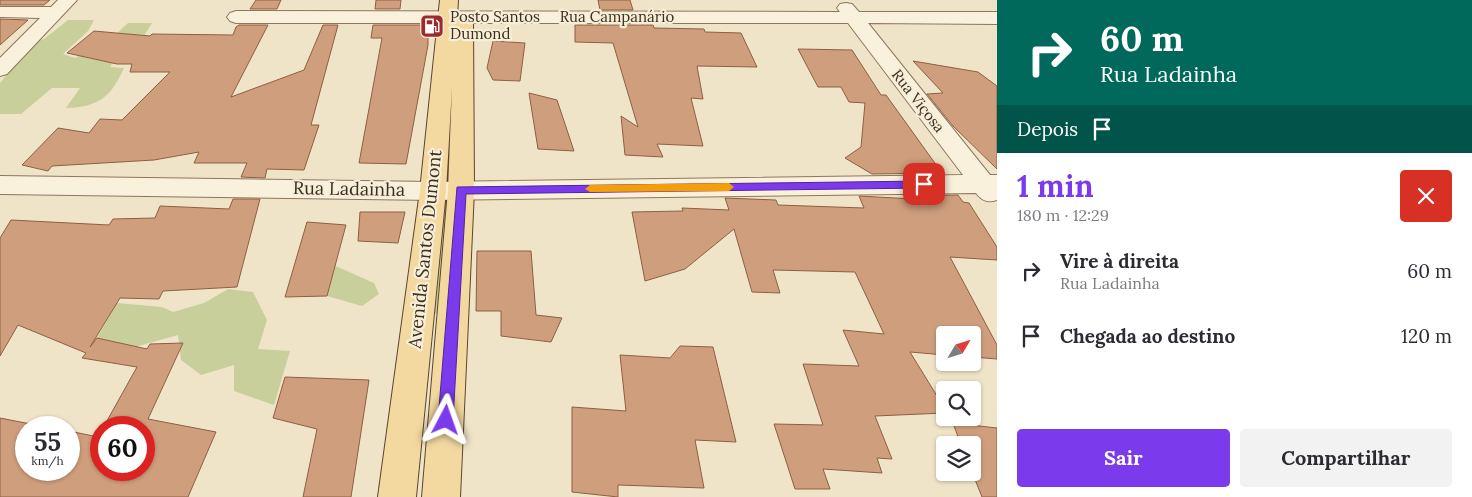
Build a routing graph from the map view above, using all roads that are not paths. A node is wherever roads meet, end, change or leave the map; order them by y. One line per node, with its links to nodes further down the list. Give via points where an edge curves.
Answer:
1 (839, 0): 6 (street, Rua Viçosa)
2 (62, 6): 4 (street); 8 (street)
3 (456, 8): 5 (street, Rua Campanário); 6 (street, Rua Campanário); 10 (main road, Avenida Santos Dumont); 11 (main road, Avenida Santos Dumont)
4 (0, 12)
5 (236, 16)
6 (853, 18): 7 (street, Rua Campanário); 12 (street, Rua Viçosa)
7 (997, 18)
8 (0, 70)
9 (0, 185): 10 (street, Rua Ladainha)
10 (433, 190): 11 (street, Rua Ladainha); 13 (main road, Avenida Santos Dumont)
11 (461, 190): 12 (street, Rua Ladainha); 14 (main road, Avenida Santos Dumont)
12 (992, 190)
13 (396, 497)
14 (440, 497)

